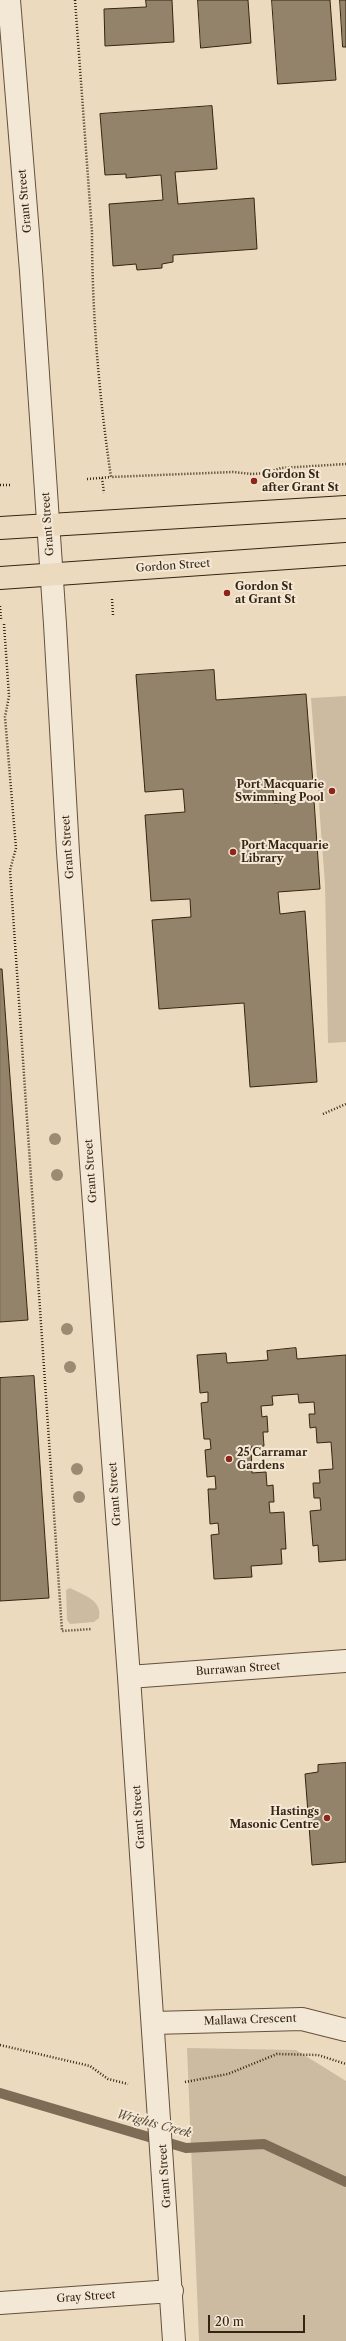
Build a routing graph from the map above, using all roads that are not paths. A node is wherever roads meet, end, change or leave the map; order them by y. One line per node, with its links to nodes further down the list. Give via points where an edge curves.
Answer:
1 (9, 0): 3 (street, Grant Street)
2 (346, 507): 3 (main road)
3 (48, 525): 4 (main road); 6 (street, Grant Street)
4 (0, 528)
5 (346, 554): 6 (main road, Gordon Street)
6 (52, 575): 7 (main road, Gordon Street); 9 (street, Grant Street, via 68,852)
7 (0, 578)
8 (346, 1661): 9 (street, Burrawan Street)
9 (129, 1677): 10 (street, Grant Street)
10 (153, 2023): 11 (street, Mallawa Crescent, via 302,2019); 12 (street, Grant Street)
11 (346, 2030)
12 (172, 2291): 13 (street, Gray Street); 14 (street, Grant Street)
13 (0, 2303)
14 (174, 2341)

